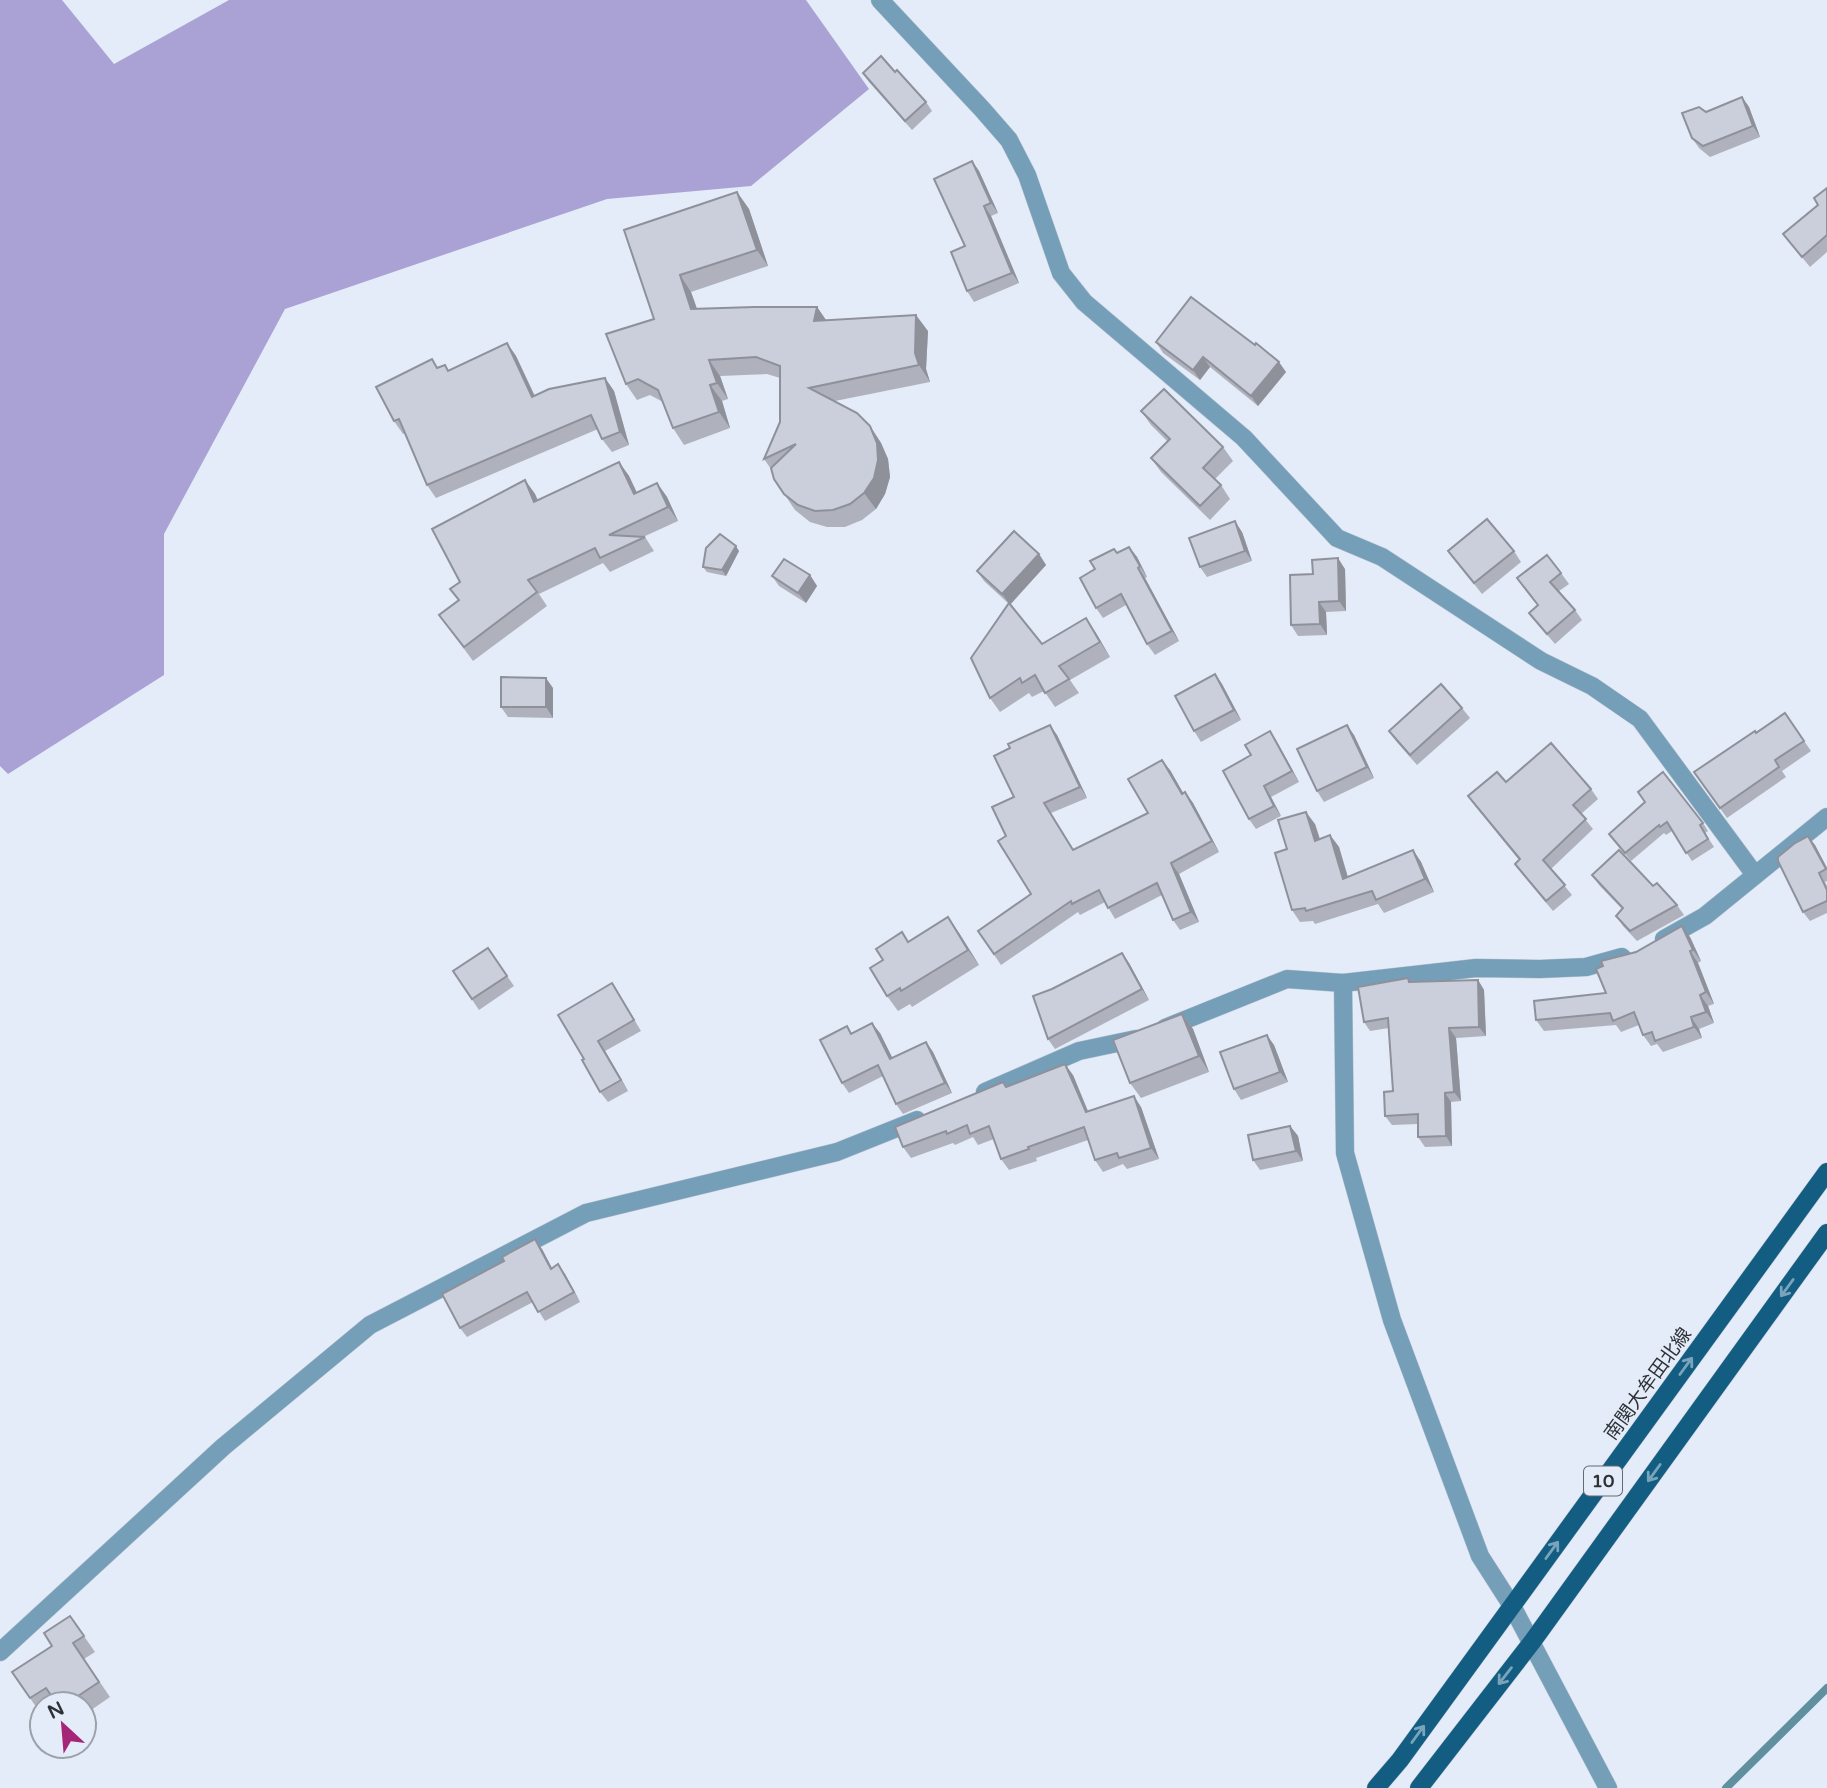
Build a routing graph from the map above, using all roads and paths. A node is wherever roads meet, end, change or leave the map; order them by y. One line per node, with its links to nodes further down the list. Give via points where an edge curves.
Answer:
1 (880, 0): 3 (street, via 1009,140 1027,175 1061,272 1084,302 1244,438 1337,538 1382,557 1541,661 1592,686 1640,719)
2 (1827, 817): 3 (street)
3 (1755, 875): 4 (street, via 1705,916 1644,950 1586,967 1476,968)
4 (1343, 983): 5 (street, via 1287,979 1135,1040 1080,1051); 9 (street, via 1345,1153 1392,1320 1480,1556)
5 (968, 1099)
6 (931, 1115): 11 (street, via 837,1152 586,1213 370,1325 223,1447)
7 (1827, 1172): 9 (main road, 南関大牟田北線 / 10, one-way to 7)
8 (1827, 1233): 10 (main road, 10, one-way to 10)
9 (1512, 1606): 10 (street); 12 (main road, 南関大牟田北線 / 10, one-way to 9)
10 (1532, 1643): 13 (main road, 10, one-way to 13); 14 (street)
11 (0, 1652)
12 (1376, 1788)
13 (1419, 1788)
14 (1608, 1788)

